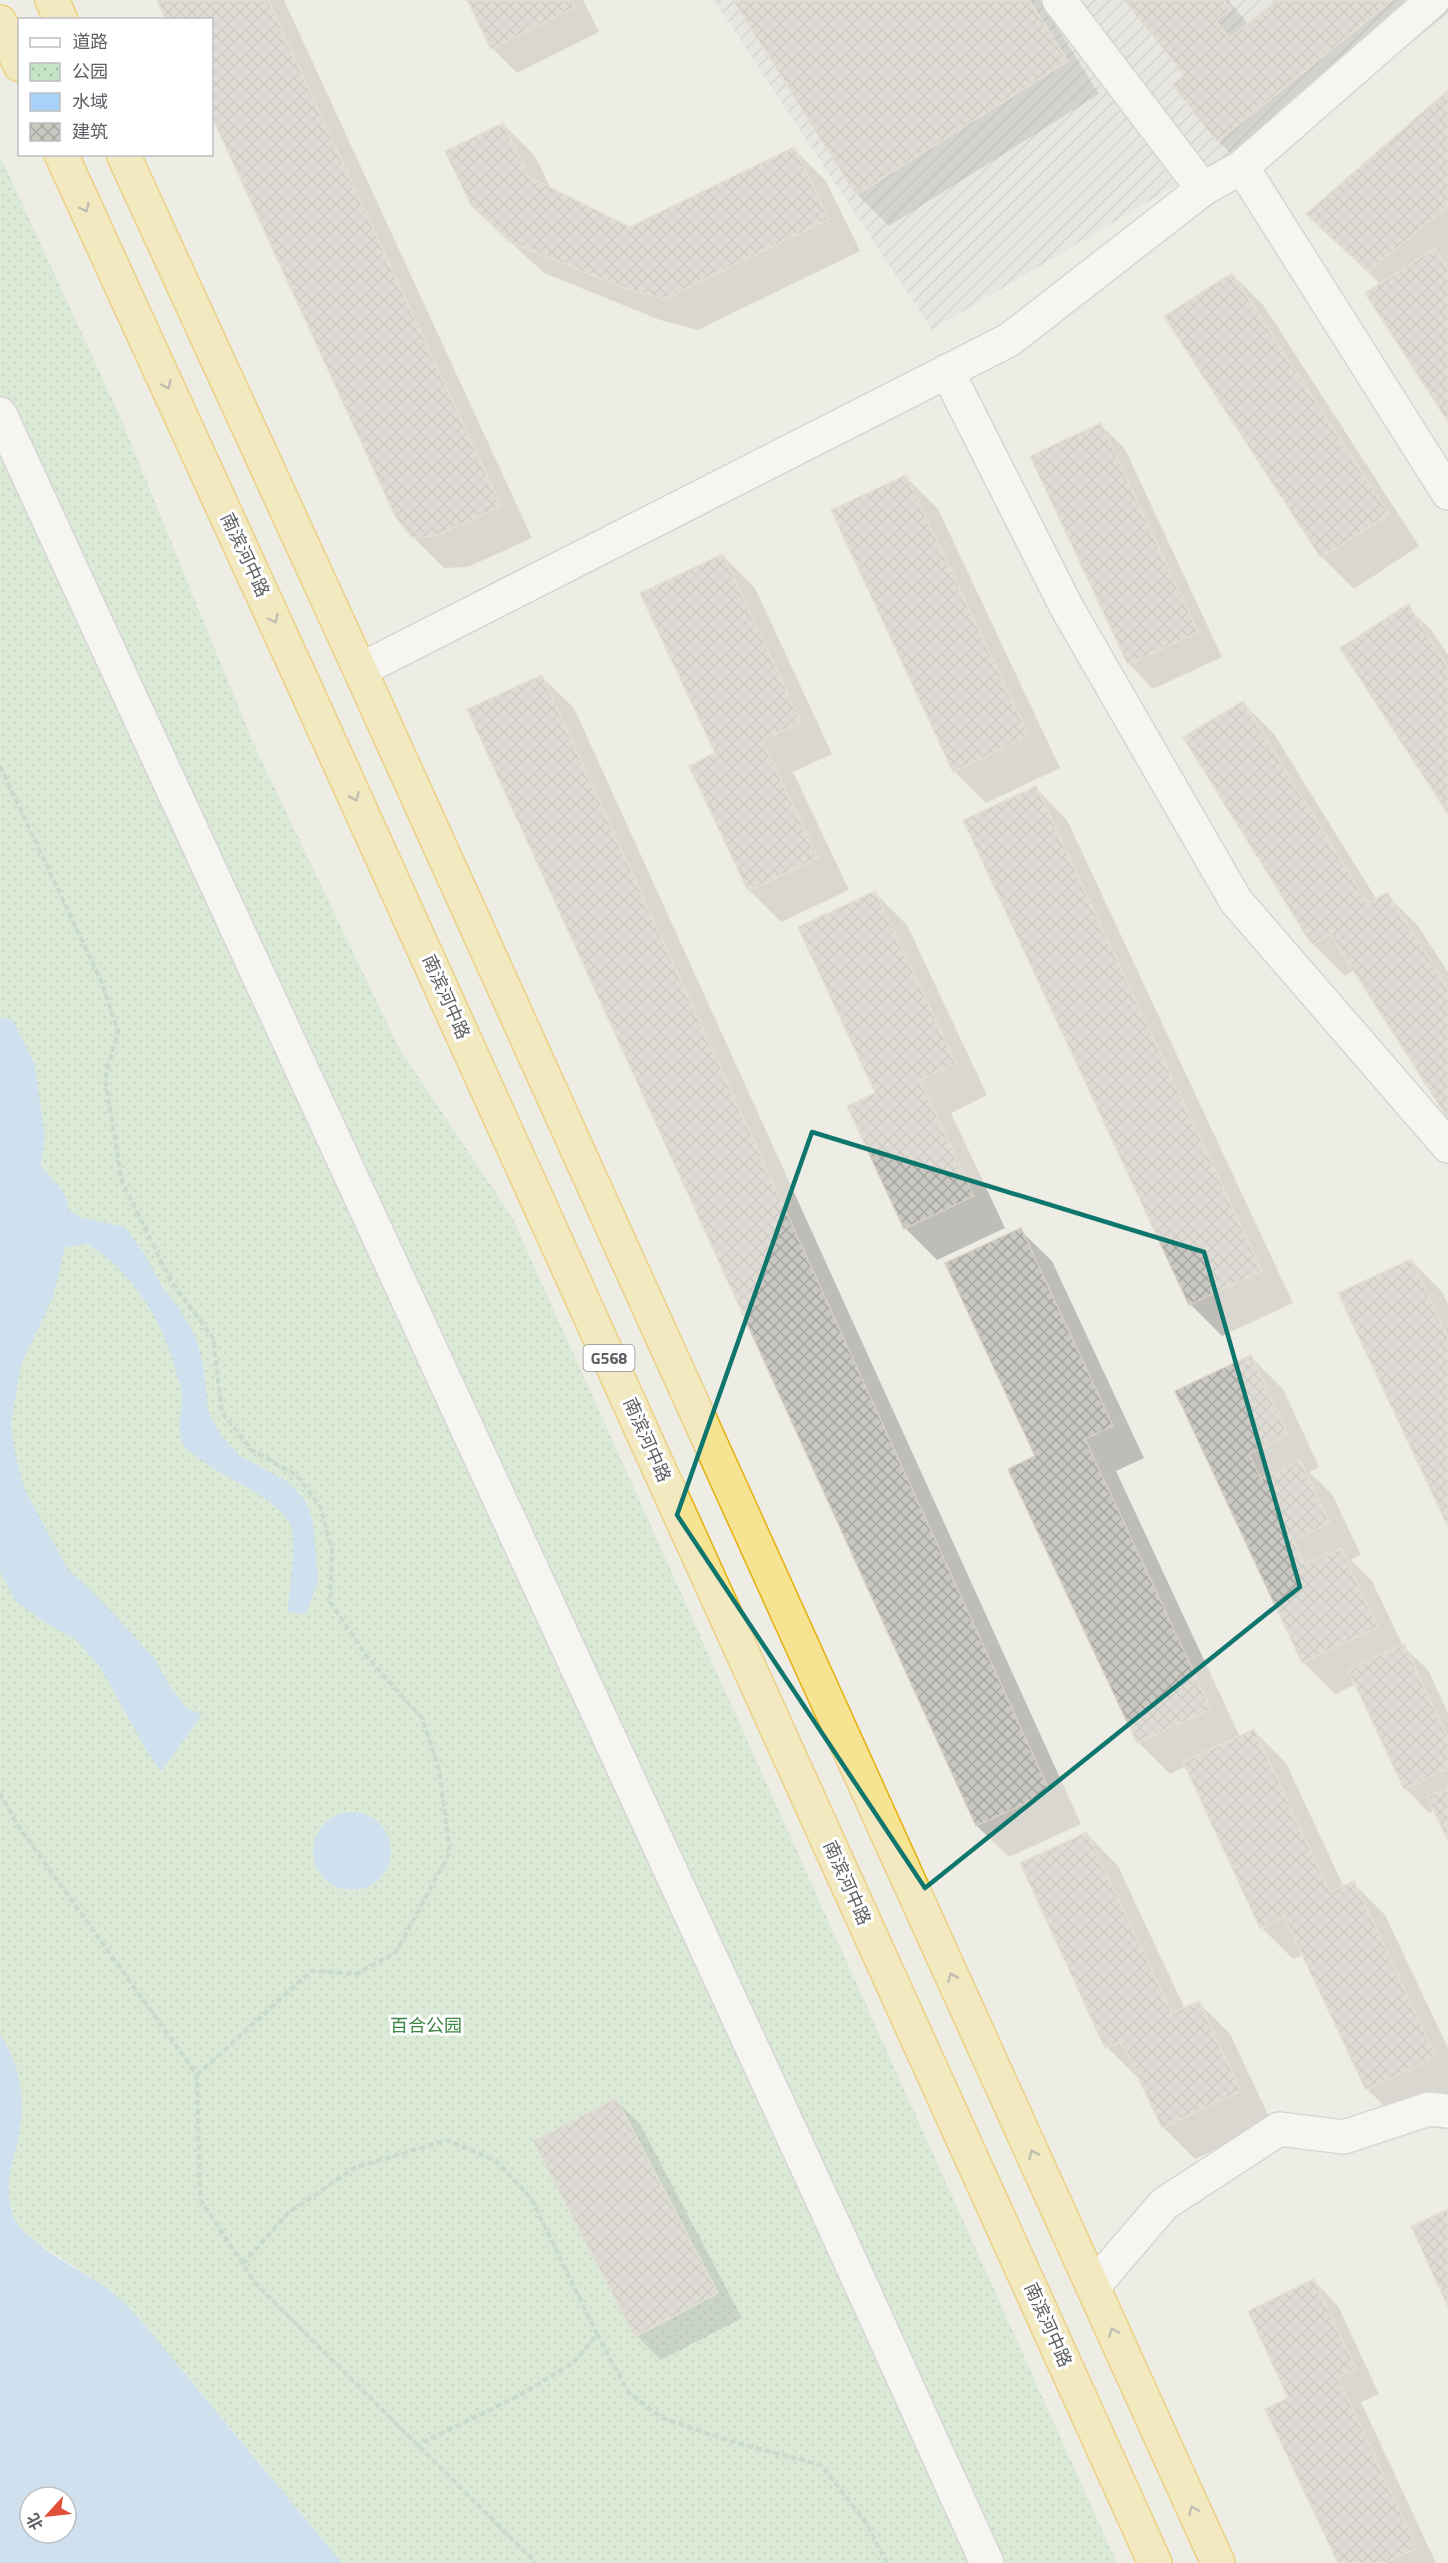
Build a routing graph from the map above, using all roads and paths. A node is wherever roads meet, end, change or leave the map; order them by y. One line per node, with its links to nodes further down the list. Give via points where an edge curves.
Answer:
1 (52, 0): 4 (highway)
2 (1059, 0): 10 (street)
3 (1432, 0): 9 (street)
4 (60, 18)
5 (0, 22): 6 (highway)
6 (18, 61)
7 (62, 156): 27 (highway, 南滨河中路 / G568, one-way to 27)
8 (124, 156): 14 (highway)
9 (1242, 166): 10 (street); 13 (street)
10 (1203, 189): 11 (street, via 1009,340)
11 (947, 371): 14 (street); 16 (street, via 1067,608 1236,901)
12 (0, 414): 26 (street)
13 (1448, 493)
14 (360, 670): 21 (highway, one-way to 14)
15 (0, 766): 18 (path, via 105,991 118,1031 105,1078 122,1182 171,1281 213,1338 222,1413 253,1451 296,1475 320,1506 332,1551 330,1602 368,1658 422,1718 439,1769 450,1852 396,1952 357,1974 311,1971)
16 (1448, 1146)
17 (0, 1793): 18 (path, via 17,1824)
18 (197, 2075): 20 (path, via 200,2199)
19 (1448, 2111): 21 (street, via 1428,2109 1344,2137 1279,2129 1164,2204)
20 (243, 2264): 22 (path, via 287,2214 354,2168 447,2140 496,2161 531,2198); 23 (path, via 256,2284)
21 (1093, 2287): 28 (highway, one-way to 21)
22 (597, 2334): 23 (path, via 573,2363 518,2396); 25 (path, via 629,2393 662,2418 821,2465 865,2521)
23 (416, 2446): 24 (path)
24 (536, 2563)
25 (887, 2563)
26 (987, 2563)
27 (1155, 2563)
28 (1218, 2563)

